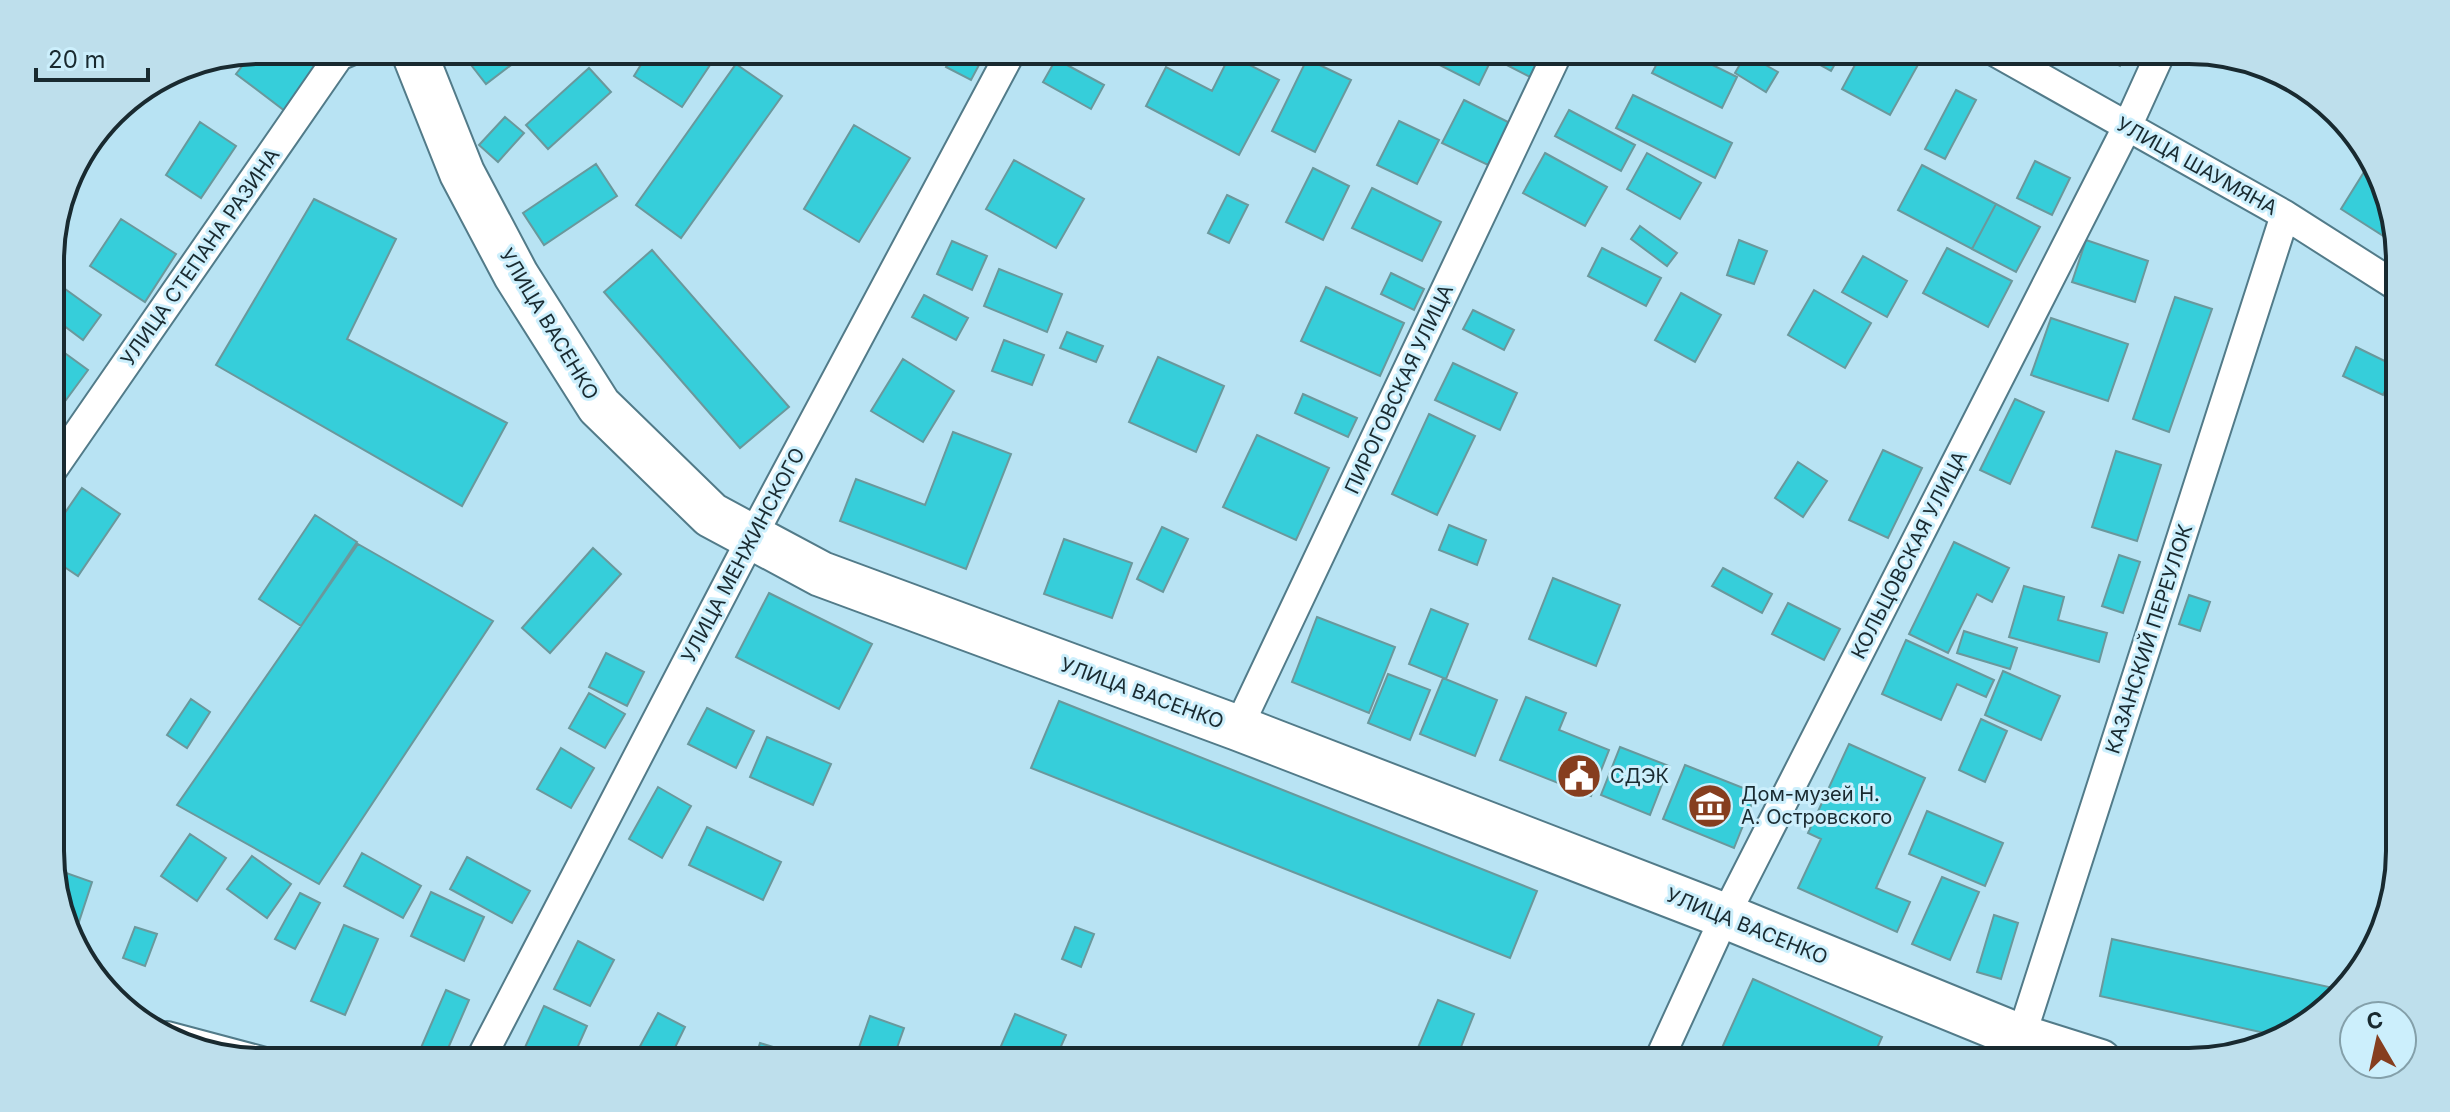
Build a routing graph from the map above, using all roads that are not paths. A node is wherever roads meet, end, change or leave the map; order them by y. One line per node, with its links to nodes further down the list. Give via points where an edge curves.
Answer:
1 (333, 64): 10 (street, УЛИЦА СТЕПАНА РАЗИНА)
2 (419, 64): 11 (main road, УЛИЦА ВАСЕНКО, via 462,173 516,275 599,406 711,515)
3 (1005, 64): 11 (street, УЛИЦА МЕНЖИНСКОГО)
4 (1552, 64): 12 (street, ПИРОГОВСКАЯ УЛИЦА)
5 (2017, 64): 7 (street, УЛИЦА ШАУМЯНА)
6 (2156, 64): 7 (street, КОЛЬЦОВСКАЯ УЛИЦА)
7 (2127, 127): 8 (street, УЛИЦА ШАУМЯНА); 13 (street, КОЛЬЦОВСКАЯ УЛИЦА)
8 (2285, 215): 9 (street, УЛИЦА ШАУМЯНА); 17 (street, КАЗАНСКИЙ ПЕРЕУЛОК)
9 (2386, 279)
10 (64, 453)
11 (752, 537): 12 (main road, УЛИЦА ВАСЕНКО, via 821,574); 14 (street, УЛИЦА МЕНЖИНСКОГО)
12 (1238, 728): 13 (main road, УЛИЦА ВАСЕНКО)
13 (1725, 916): 15 (street, КОЛЬЦОВСКАЯ УЛИЦА); 16 (main road, УЛИЦА ВАСЕНКО)
14 (486, 1048)
15 (1664, 1048)
16 (2013, 1048)
17 (2018, 1048)

